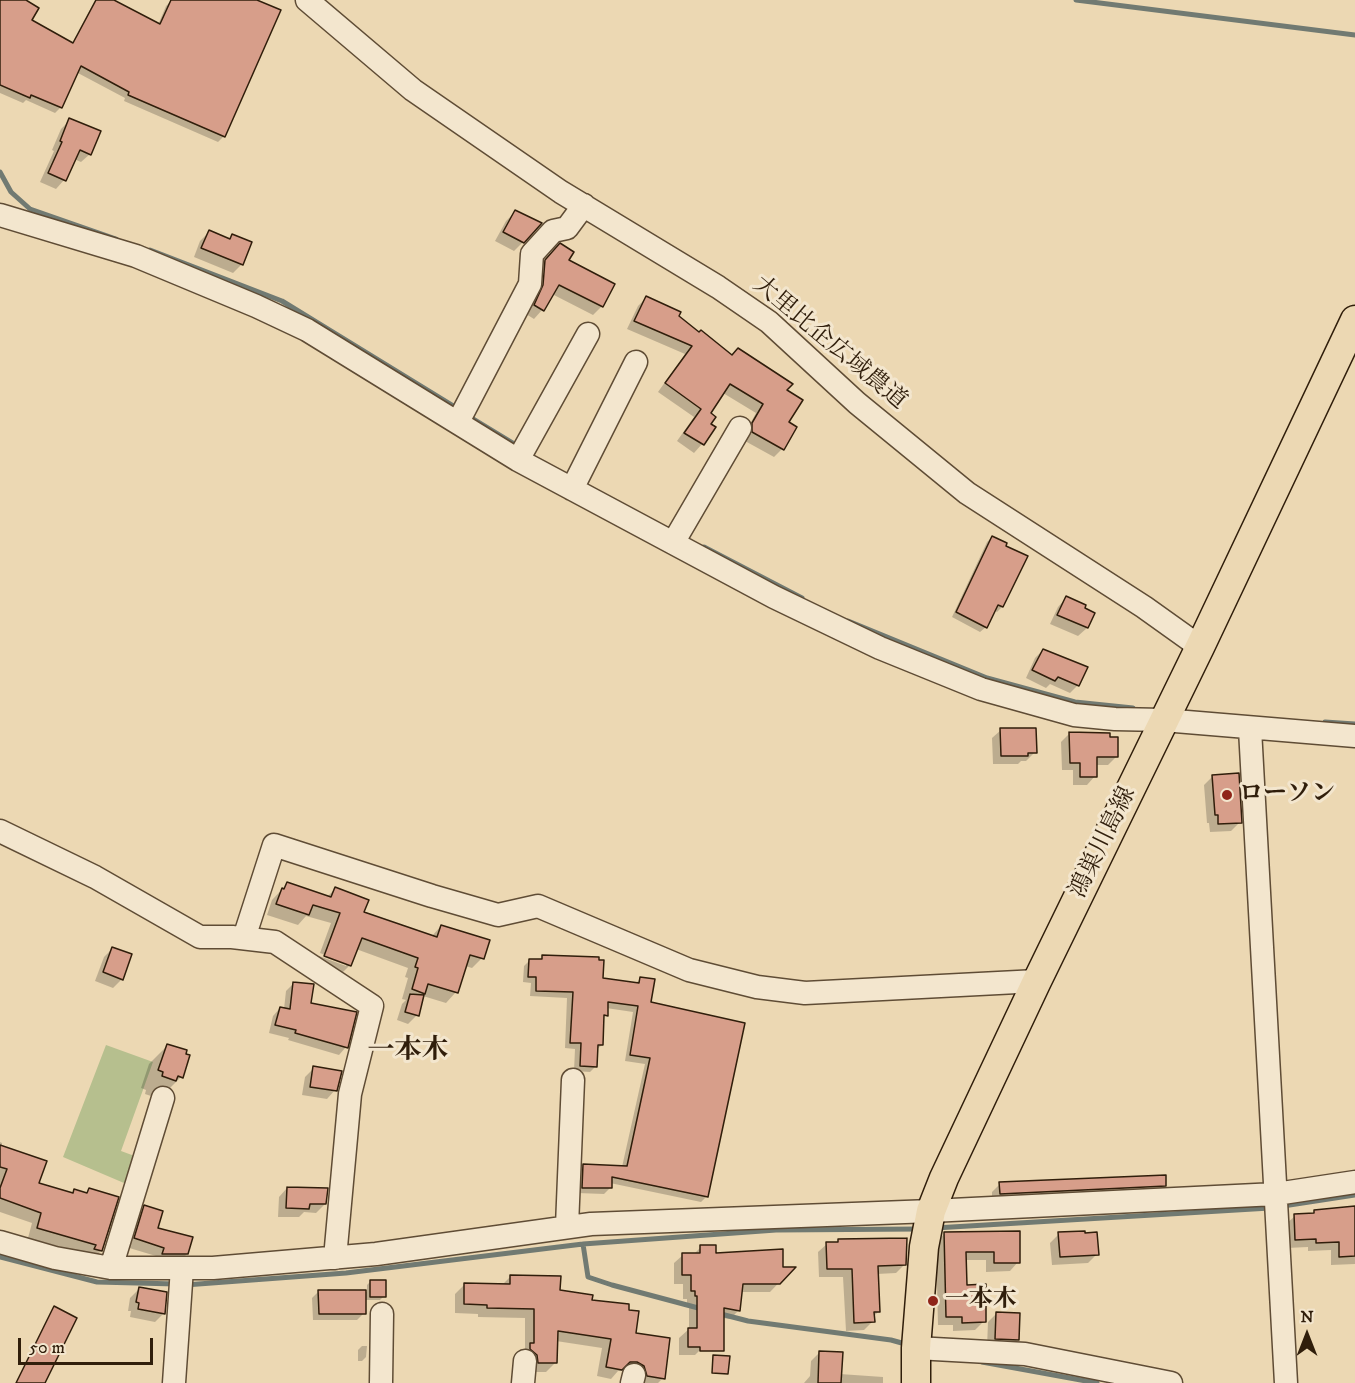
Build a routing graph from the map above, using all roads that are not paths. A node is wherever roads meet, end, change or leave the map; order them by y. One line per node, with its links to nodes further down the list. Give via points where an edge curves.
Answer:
1 (307, 0): 2 (street, 大里比企広域農道, via 413,90)
2 (584, 205): 7 (street, via 567,228 553,231 532,254 531,284); 12 (street, 大里比企広域農道, via 769,322 857,403 967,493)
3 (0, 215): 7 (street, via 136,256 256,306 307,330)
4 (1355, 320): 12 (main road, 鴻巣川島線)
5 (588, 334): 9 (street)
6 (636, 362): 10 (street)
7 (458, 422): 9 (street)
8 (740, 428): 11 (street)
9 (518, 460): 10 (street)
10 (572, 489): 11 (street)
11 (673, 543): 13 (street, via 823,622 981,689 1074,715)
12 (1200, 646): 13 (main road, 鴻巣川島線)
13 (1163, 720): 14 (street); 18 (main road, 鴻巣川島線)
14 (1250, 729): 15 (street); 22 (street)
15 (1355, 736)
16 (0, 831): 17 (street, via 96,877 200,937)
17 (244, 938): 18 (street, via 274,845 498,915 538,906 689,970 757,987 805,993); 26 (street, via 275,942 372,1006 350,1094)
18 (1037, 981): 23 (main road, 鴻巣川島線)
19 (573, 1080): 24 (street)
20 (163, 1098): 27 (street)
21 (1355, 1182): 22 (street)
22 (1276, 1194): 23 (street); 35 (street)
23 (931, 1211): 24 (street); 30 (main road, 鴻巣川島線, via 924,1247)
24 (567, 1226): 26 (street)
25 (0, 1242): 27 (street, via 55,1258)
26 (335, 1258): 28 (street)
27 (111, 1268): 28 (street)
28 (182, 1268): 31 (street)
29 (382, 1314): 32 (street)
30 (916, 1348): 33 (main road, 鴻巣川島線); 34 (street, via 1025,1354)
31 (174, 1383)
32 (381, 1383)
33 (916, 1383)
34 (1171, 1383)
35 (1286, 1383)

